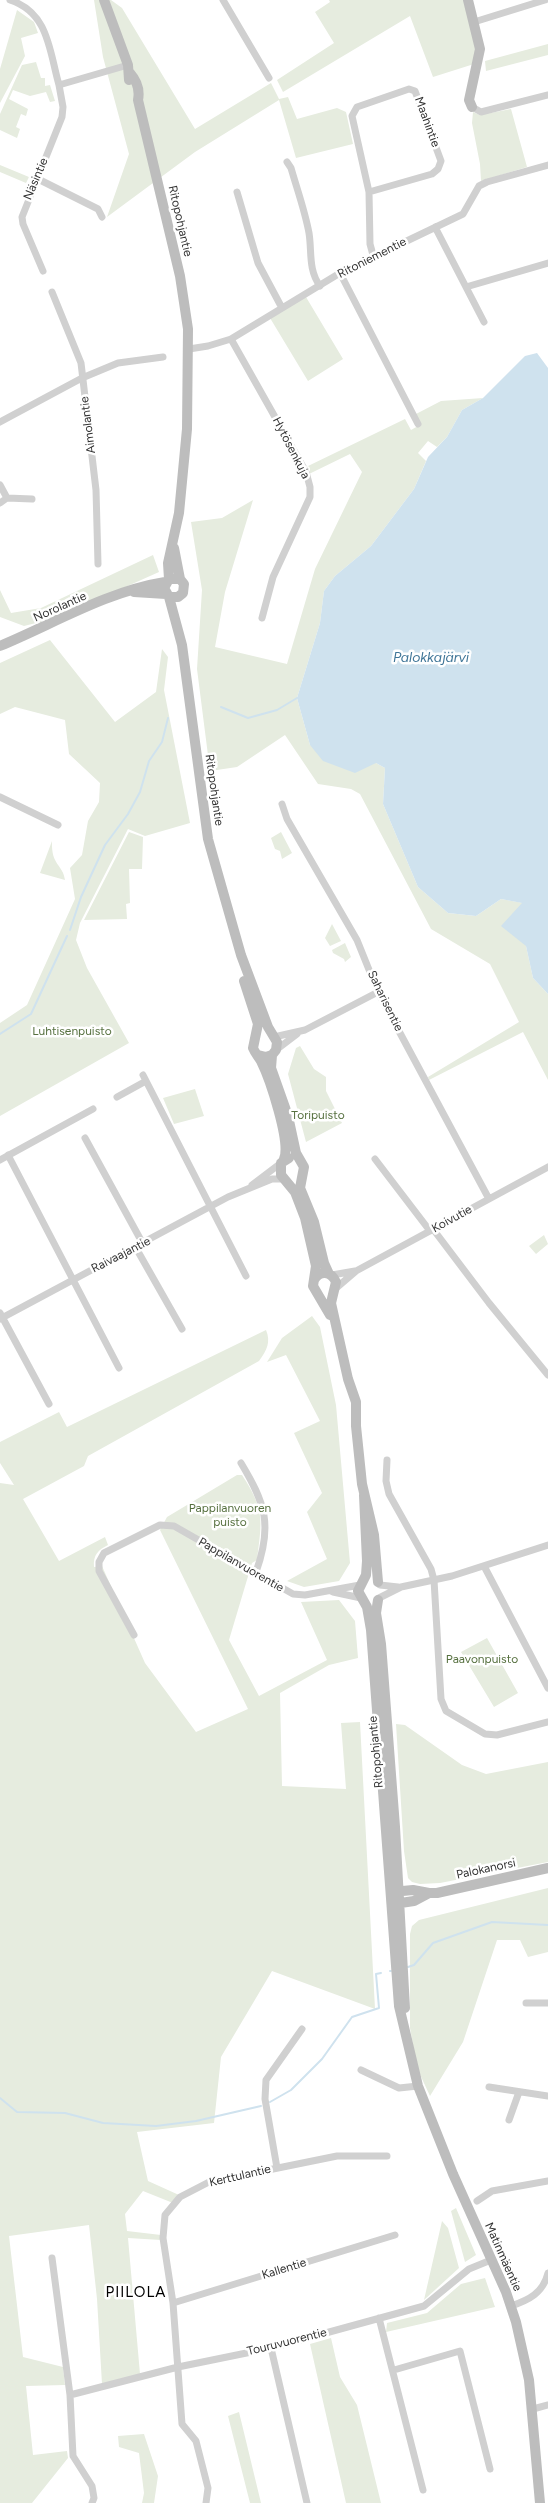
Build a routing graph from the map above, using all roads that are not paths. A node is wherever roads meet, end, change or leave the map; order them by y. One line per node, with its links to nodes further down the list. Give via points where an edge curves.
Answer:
1 (10, 0): 6 (street)
2 (223, 0): 9 (street)
3 (468, 0): 7 (main road)
4 (545, 0): 7 (street)
5 (106, 1): 8 (main road, Ritopohjantie)
6 (25, 2): 10 (street, Näsintie, via 41,22)
7 (474, 22): 12 (main road, via 480,49 469,100)
8 (129, 69): 10 (street); 30 (main road, Ritopohjantie, via 128,81 138,100 184,296)
9 (270, 78)
10 (59, 85): 15 (street, Näsintie, via 62,117)
11 (548, 95): 12 (street, via 481,112)
12 (472, 107)
13 (287, 162): 24 (street, via 309,233 311,265)
14 (548, 165): 19 (street, Ritoniementie, via 479,186 464,214)
15 (36, 178): 18 (street, via 98,209); 22 (street, Näsintie, via 22,217)
16 (237, 192): 27 (street, via 258,263)
17 (369, 192): 17 (street, Maahintie, via 352,116 354,111 357,107 409,89 415,90 441,161 438,169 432,174); 20 (street, Maahintie)
18 (102, 217)
19 (435, 227): 20 (street, Ritoniementie); 25 (street)
20 (373, 255): 23 (street, Ritoniementie)
21 (548, 262): 25 (street)
22 (43, 271)
23 (340, 273): 24 (street, Ritoniementie); 34 (street)
24 (320, 286): 27 (street, Ritoniementie)
25 (466, 287): 28 (street)
26 (52, 292): 32 (street, Aimolantie, via 81,363)
27 (282, 308): 29 (street, Ritoniementie)
28 (484, 322)
29 (231, 339): 30 (street, Ritoniementie); 43 (street, Hytösenkuja, via 306,472 310,487 307,506 273,577)
30 (189, 349): 40 (main road, Ritopohjantie, via 187,429 168,563)
31 (163, 356): 32 (street, via 118,363)
32 (82, 378): 33 (street); 39 (street, Aimolantie, via 96,490)
33 (0, 422)
34 (418, 424)
35 (0, 485): 36 (street)
36 (7, 498): 37 (street); 38 (street)
37 (32, 499)
38 (0, 503)
39 (98, 564)
40 (171, 580): 41 (main road, Norolantie); 42 (main road, via 164,588); 42 (main road, via 184,584 184,590)
41 (130, 592): 42 (main road, Norolantie); 44 (main road, Norolantie)
42 (171, 596): 48 (main road, Ritopohjantie, via 188,676 208,839)
43 (262, 618)
44 (0, 646)
45 (0, 797): 47 (street)
46 (282, 804): 49 (street, Saharisentie, via 287,819 357,940)
47 (58, 825)
48 (241, 955): 51 (main road, Ritopohjantie); 52 (main road, Ritopohjantie, via 244,978 258,1024)
49 (378, 992): 50 (street); 67 (street, Saharisentie)
50 (298, 1034): 51 (street); 53 (street)
51 (273, 1036): 52 (main road, via 261,1033); 53 (main road, via 277,1042)
52 (255, 1037): 54 (main road, via 253,1048)
53 (274, 1052): 54 (main road, via 266,1057); 61 (main road, via 271,1068)
54 (258, 1055): 62 (main road, via 276,1102 286,1146)
55 (117, 1097): 68 (street, via 145,1078)
56 (94, 1110): 58 (street)
57 (85, 1138): 70 (street)
58 (8, 1155): 60 (street); 75 (street)
59 (375, 1159): 69 (street)
60 (0, 1160)
61 (300, 1160): 62 (main road, via 292,1157); 64 (main road)
62 (283, 1161): 65 (main road, via 281,1175); 66 (street, Raivaajantie)
63 (548, 1167): 67 (street, Koivutie)
64 (303, 1174): 65 (main road, via 295,1180); 73 (main road, via 300,1188)
65 (286, 1179): 66 (street, Raivaajantie, via 272,1179); 76 (main road, via 306,1218 315,1260)
66 (243, 1191): 68 (street, Raivaajantie)
67 (489, 1198): 69 (street, Koivutie)
68 (212, 1206): 70 (street, Raivaajantie); 74 (street)
69 (432, 1230): 72 (street, Koivutie); 83 (street)
70 (143, 1244): 71 (street, Raivaajantie)
71 (136, 1248): 75 (street, Raivaajantie); 81 (street)
72 (356, 1271): 73 (street, Koivutie); 77 (street, Koivutie)
73 (330, 1274): 76 (main road, via 320,1274); 77 (main road, via 336,1282)
74 (246, 1276)
75 (74, 1280): 79 (street, Raivaajantie); 82 (street)
76 (314, 1280): 78 (main road, via 313,1286)
77 (334, 1291): 78 (main road, via 324,1296); 80 (main road, via 331,1303)
78 (318, 1293): 80 (main road)
79 (1, 1317): 84 (street)
80 (335, 1325): 87 (main road, via 356,1402)
81 (182, 1329)
82 (119, 1368)
83 (548, 1375)
84 (49, 1404)
85 (387, 1460): 91 (street, via 389,1494)
86 (241, 1463): 90 (street, via 264,1508 265,1527)
87 (364, 1494): 92 (main road, via 374,1535); 93 (main road, via 367,1561)
88 (548, 1545): 89 (street)
89 (484, 1566): 91 (street); 99 (street)
90 (256, 1572): 95 (street, Pappilanvuorentie, via 293,1594); 98 (street, Pappilanvuorentie, via 168,1524 155,1527 104,1553 99,1571)
91 (434, 1580): 94 (street); 100 (street, via 441,1699 446,1711 485,1734 497,1735)
92 (379, 1583): 93 (main road, via 369,1580); 94 (street); 96 (main road, via 382,1591)
93 (361, 1584): 95 (street, Pappilanvuorentie); 97 (main road, via 358,1591)
94 (401, 1587): 96 (street)
95 (330, 1592): 97 (street, Pappilanvuorentie)
96 (379, 1599): 97 (main road, via 371,1603); 102 (main road, Ritopohjantie, via 376,1613 381,1644)
97 (362, 1600): 102 (main road, Ritopohjantie, via 371,1630)
98 (134, 1635)
99 (548, 1688)
100 (548, 1722)
101 (548, 1868): 103 (main road, Palokanorsi)
102 (395, 1892): 103 (main road, Palokanorsi, via 416,1890); 104 (main road, Ritopohjantie)
103 (429, 1894): 104 (main road, Palokanorsi)
104 (395, 1904): 109 (main road, Matinmäentie, via 405,2031)
105 (526, 2003): 106 (street)
106 (548, 2003)
107 (302, 2029): 115 (street, via 266,2080 265,2099)
108 (361, 2070): 109 (street, via 399,2088)
109 (418, 2086): 120 (main road, Matinmäentie)
110 (489, 2087): 111 (street)
111 (519, 2092): 112 (street); 113 (street)
112 (548, 2096)
113 (509, 2120)
114 (387, 2156): 115 (street, Kerttulantie, via 336,2156)
115 (277, 2168): 122 (street, Kerttulantie, via 208,2182 180,2197 165,2215 163,2238)
116 (548, 2181): 117 (street, via 492,2191)
117 (477, 2201)
118 (395, 2235): 122 (street, Kallentie)
119 (52, 2258): 128 (street)
120 (491, 2260): 123 (main road, Matinmäentie); 124 (street, Touruvuorentie, via 469,2269 424,2306)
121 (548, 2273): 123 (street, via 542,2288 530,2299)
122 (173, 2303): 126 (street, Kerttulantie)
123 (511, 2306): 130 (main road, Matinmäentie, via 524,2353)
124 (380, 2318): 125 (street, Touruvuorentie); 127 (street)
125 (271, 2348): 126 (street, Touruvuorentie); 135 (street)
126 (178, 2367): 128 (street, Touruvuorentie); 134 (street, Kerttulantie, via 182,2424 196,2441 208,2488)
127 (394, 2370): 131 (street, via 460,2351); 132 (street)
128 (70, 2395): 133 (street, via 74,2456 92,2486)
129 (548, 2405): 130 (street)
130 (533, 2409): 136 (main road, Matinmäentie)
131 (490, 2469)
132 (422, 2490)
133 (92, 2503)
134 (206, 2503)
135 (307, 2503)
136 (540, 2503)

